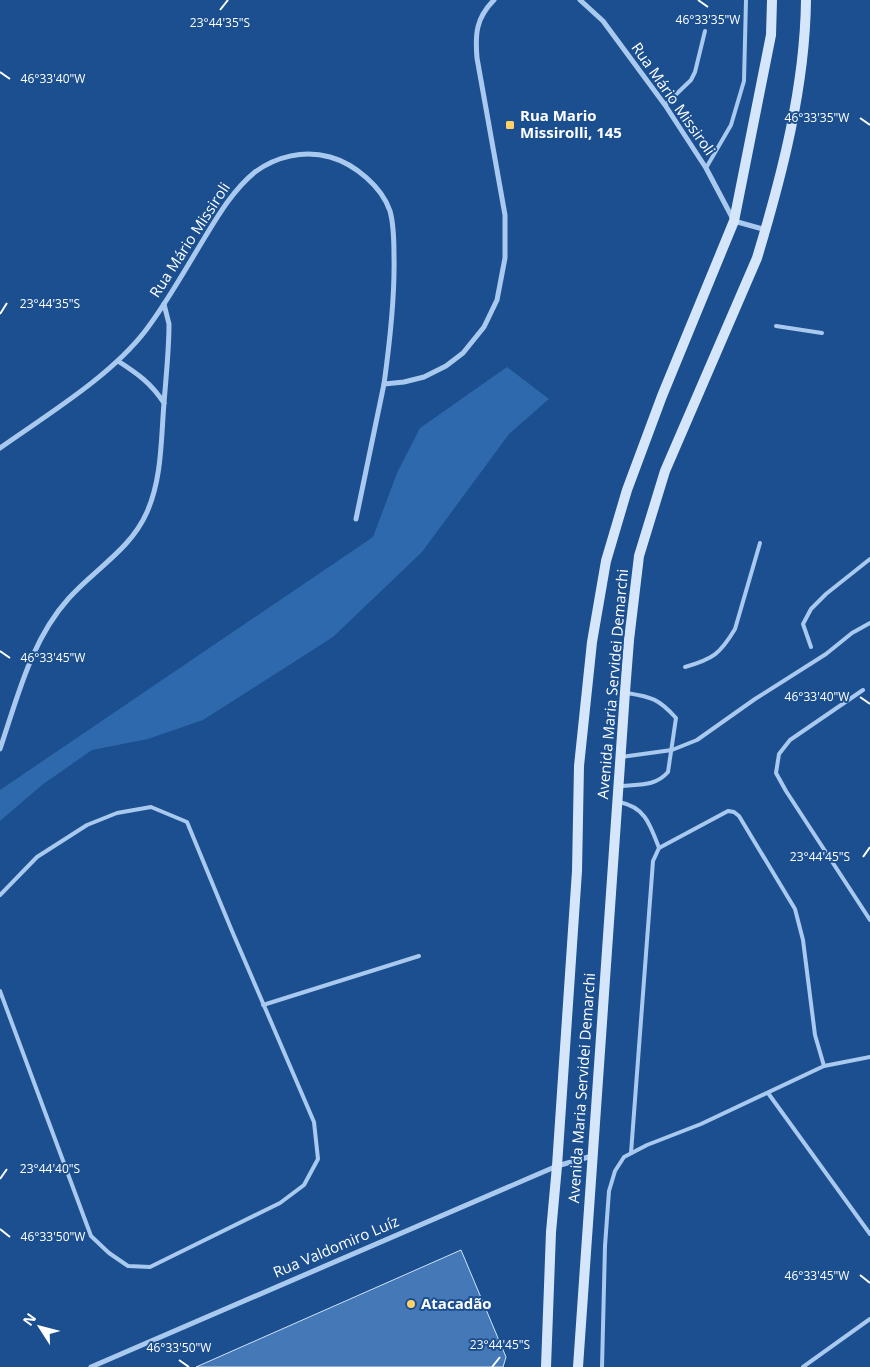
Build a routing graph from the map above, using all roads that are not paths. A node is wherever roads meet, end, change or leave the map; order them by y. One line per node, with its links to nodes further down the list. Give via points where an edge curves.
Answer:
1 (494, 0): 15 (street, via 483,14 475,34 505,215 505,258 498,300 484,327 463,353 446,366 424,377)
2 (580, 0): 7 (street, Rua Mário Missiroli, via 603,20)
3 (746, 0): 8 (lane, via 744,81 731,125)
4 (772, 0): 9 (main road, Avenida Maria Servidei Demarchi, via 771,35)
5 (806, 0): 10 (main road, Avenida Maria Servidei Demarchi, via 805,37 790,134)
6 (705, 31): 7 (lane, via 695,72)
7 (665, 105): 8 (street, Rua Mário Missiroli)
8 (706, 168): 9 (street, Rua Mário Missiroli)
9 (734, 220): 10 (street); 42 (main road, Avenida Maria Servidei Demarchi, via 626,490 606,561 592,642 579,766 577,871)
10 (766, 230): 25 (main road, Avenida Maria Servidei Demarchi, via 665,471 640,556)
11 (164, 304): 14 (street, Rua Mário Missiroli); 15 (street, Rua Mário Missiroli, via 223,209 255,172 290,156 311,154 333,158 370,182 390,212 394,297); 16 (street, via 170,324)
12 (776, 326): 13 (lane)
13 (822, 333)
14 (118, 361): 16 (street, via 142,377); 17 (street, Rua Mário Missiroli)
15 (384, 384): 18 (street, Rua Mário Missiroli)
16 (164, 403): 26 (street, via 158,468 148,512 122,550 69,598 42,635 26,670)
17 (0, 448)
18 (356, 519)
19 (760, 543): 23 (lane, via 735,629 728,641 719,653 704,662)
20 (870, 559): 22 (lane, via 811,609 803,624)
21 (870, 623): 27 (lane, via 697,740)
22 (811, 647)
23 (685, 667)
24 (863, 690): 33 (lane, via 790,740 779,754 776,773)
25 (625, 692): 27 (lane, via 660,701 676,718); 28 (main road, Avenida Maria Servidei Demarchi)
26 (0, 749)
27 (672, 750): 28 (lane); 29 (lane, via 668,772 659,781)
28 (620, 757): 29 (main road, Avenida Maria Servidei Demarchi)
29 (618, 786): 30 (main road, Avenida Maria Servidei Demarchi)
30 (617, 802): 31 (lane, via 640,810); 41 (main road, Avenida Maria Servidei Demarchi)
31 (659, 848): 38 (lane, via 728,811 739,816 795,909 803,940 814,1035); 40 (lane, via 652,861)
32 (0, 895): 36 (lane, via 36,857 87,825 117,813 151,807 187,822)
33 (870, 920)
34 (419, 956): 36 (lane)
35 (0, 991): 36 (lane, via 91,1236 128,1266 150,1267 280,1203 304,1185 318,1159 314,1122)
36 (264, 1005)
37 (870, 1057): 38 (lane)
38 (824, 1066): 39 (lane)
39 (768, 1093): 40 (lane); 43 (lane)
40 (630, 1153): 48 (lane, via 615,1171 609,1192)
41 (592, 1156): 42 (street, Rua Valdomiro Luíz); 47 (main road, Avenida Maria Servidei Demarchi)
42 (557, 1166): 45 (street, Rua Valdomiro Luíz); 46 (main road, Avenida Maria Servidei Demarchi)
43 (870, 1234)
44 (870, 1320): 49 (lane)
45 (91, 1367)
46 (546, 1367)
47 (578, 1367)
48 (602, 1367)
49 (802, 1367)

